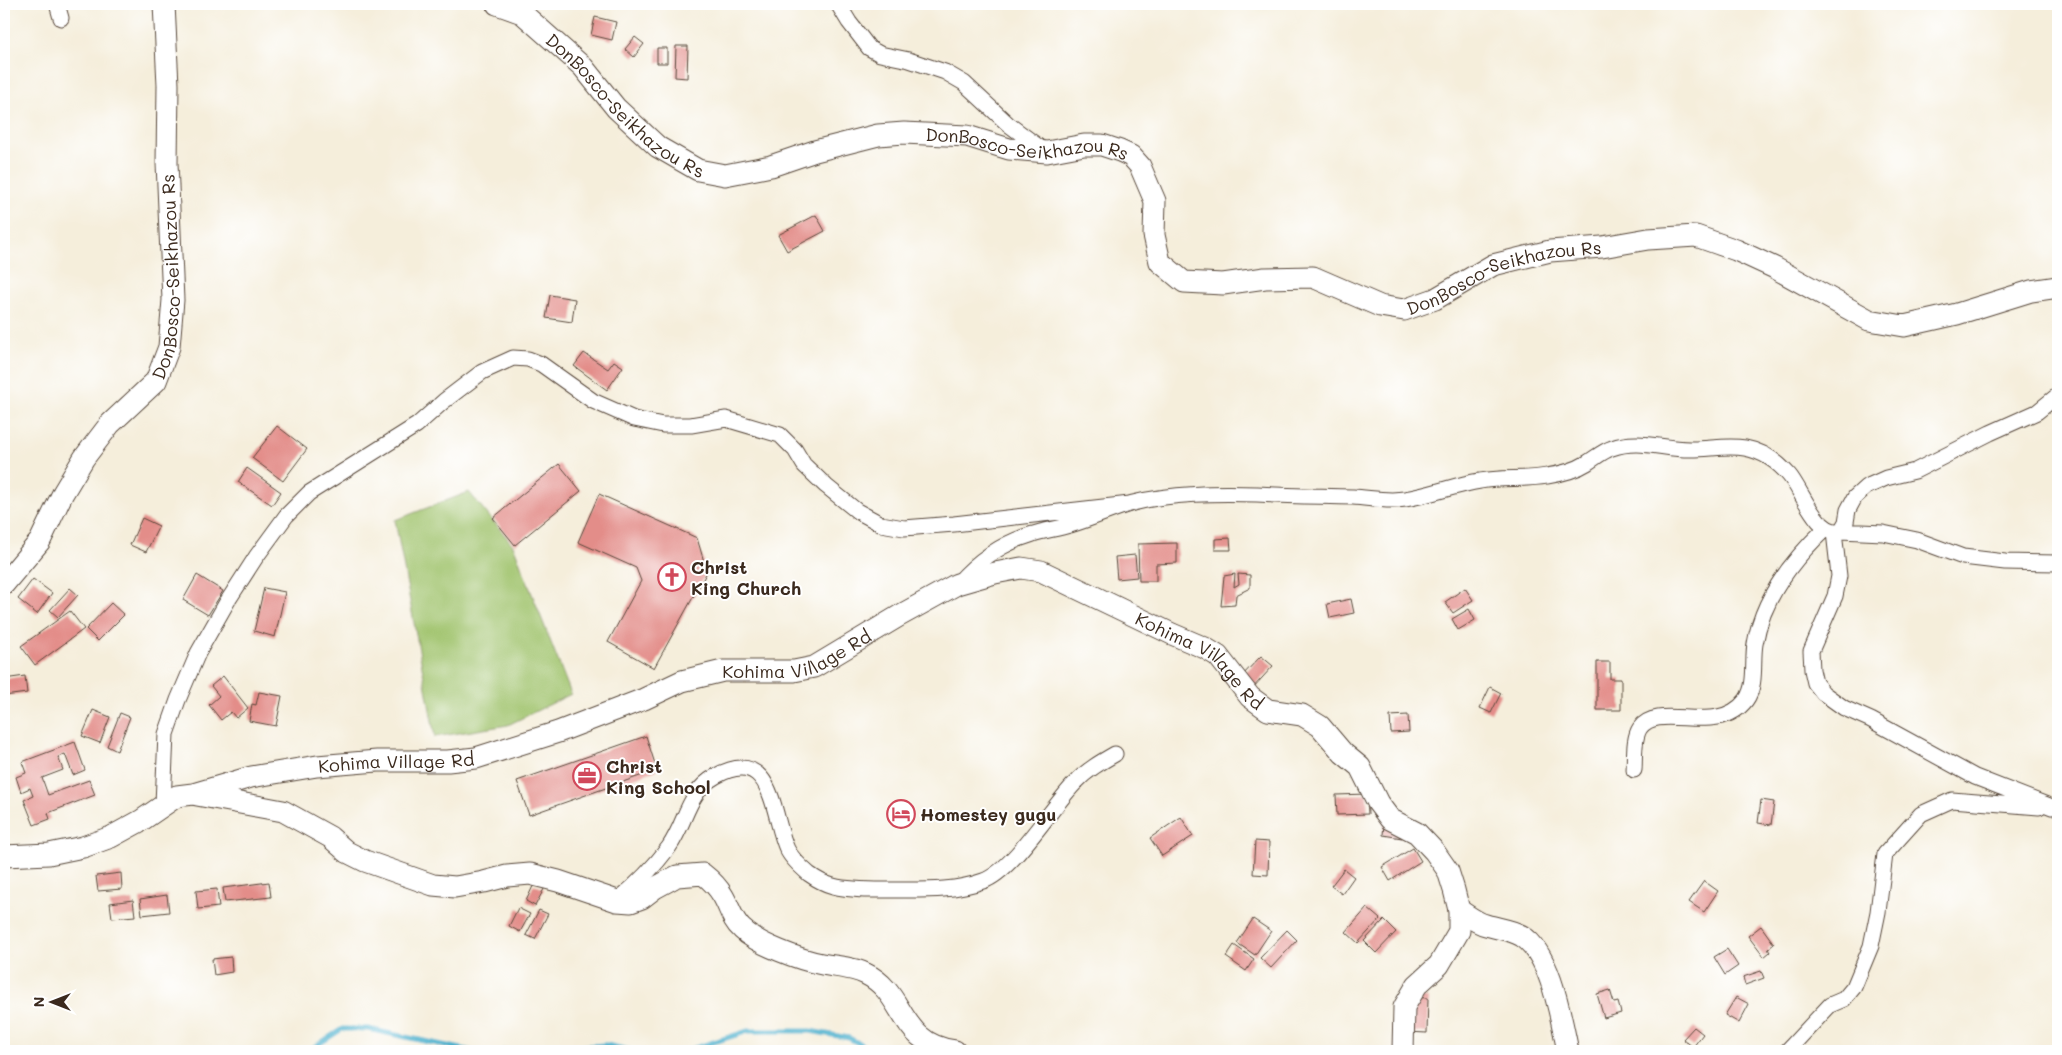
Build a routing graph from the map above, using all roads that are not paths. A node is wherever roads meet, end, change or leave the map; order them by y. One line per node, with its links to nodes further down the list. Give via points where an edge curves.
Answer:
1 (164, 4): 10 (main road, DonBosco-Seikhazou Rs, via 173,300 169,347 156,381 104,430 62,493 40,541)
2 (497, 4): 4 (main road, DonBosco-Seikhazou Rs, via 522,13 583,68 616,108 658,147 698,170 725,175 771,166 878,135 904,133 967,136 1009,149)
3 (838, 4): 4 (street, via 869,48 952,76 1030,142)
4 (1047, 152): 5 (main road, DonBosco-Seikhazou Rs, via 1102,145 1131,156 1140,166 1155,201 1154,235 1160,262 1184,282 1223,284 1265,278 1313,277 1380,306 1404,310 1435,299 1493,265 1550,251 1696,236 1775,268 1870,320 1904,326 1957,314 2031,291)
5 (2058, 287)
6 (2058, 395): 8 (street, via 2037,412 1915,471 1866,487 1855,497 1846,522)
7 (1130, 504): 8 (street, via 1192,495 1255,494 1392,501 1480,481 1545,476 1585,465 1610,448 1643,444 1760,452 1790,475 1811,512); 11 (street, via 1009,542 990,553); 15 (street, via 954,524 904,528 882,524 857,511 826,486 780,435 726,419 692,425 663,425 634,419 593,401 541,364 513,358 482,372 417,425 309,493 286,516 227,602 198,653 166,734)
8 (1833, 531): 9 (street, via 1883,533 1917,540 1964,557); 13 (street, via 1792,564 1771,597 1758,625 1752,688 1747,699 1739,708 1718,718 1665,717 1650,720 1640,728); 16 (street, via 1839,576 1835,596 1810,651 1815,683 1823,693 1844,708 1974,777)
9 (2058, 563)
10 (4, 584)
11 (957, 584): 14 (main road, Kohima Village Rd, via 814,667 794,671 723,671 682,681 558,732 476,758 316,766 251,777); 19 (main road, Kohima Village Rd, via 1021,568 1042,571 1218,656 1250,697 1268,710 1302,715 1311,720 1360,768 1390,819 1417,833 1448,871)
12 (1115, 754): 18 (street, via 1087,771 1075,783 994,876 936,890 853,889 821,881 809,874 788,850 776,808 762,778 750,770 727,772 717,775 698,790 670,846 637,884)
13 (1634, 770)
14 (193, 794): 15 (main road, Kohima Village Rd, via 177,796); 18 (main road, via 283,811 365,861 433,886 455,887 530,874)
15 (163, 804): 17 (main road, Kohima Village Rd, via 119,833 83,847 49,854)
16 (2055, 807): 23 (street, via 1952,800 1921,814 1885,854 1871,946 1854,987 1844,999 1830,1005)
17 (4, 856)
18 (617, 901): 20 (main road, via 631,902 642,898 677,876 703,874 715,883 732,917 759,942 819,964 866,974 879,983 901,1015 927,1043)
19 (1459, 910): 21 (main road, Kohima Village Rd, via 1459,931 1447,953 1417,985 1404,1007); 22 (main road, via 1485,925 1507,928 1524,937 1538,951 1548,970)
20 (955, 1051)
21 (1403, 1051)
22 (1568, 1051)
23 (1787, 1051)

